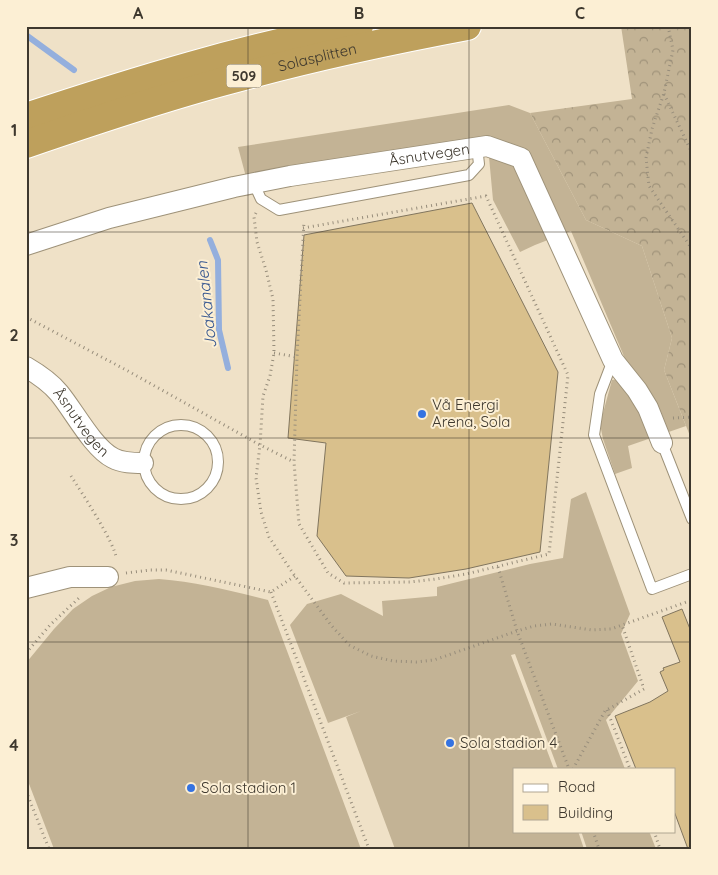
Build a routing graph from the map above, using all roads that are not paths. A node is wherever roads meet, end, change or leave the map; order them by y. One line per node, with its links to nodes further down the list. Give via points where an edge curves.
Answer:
1 (359, 26): 3 (highway, Solasplitten / 509, via 224,56)
2 (467, 26): 4 (highway, Solasplitten / 509, via 230,80)
3 (26, 117)
4 (26, 144)
5 (478, 147): 6 (street, Åsnutvegen, via 300,175); 6 (lane, via 479,164 469,175 278,210); 8 (street, Åsnutvegen, via 487,146 521,158)
6 (257, 191): 7 (street, Åsnutvegen, via 109,218)
7 (26, 245)
8 (614, 360): 10 (street, Åsnutvegen, via 648,408); 13 (lane, via 600,394 594,435 652,590)
9 (26, 367): 11 (street, Åsnutvegen, via 58,392 106,453 115,459)
10 (662, 443): 12 (lane)
11 (143, 464): 11 (lane, via 152,486 162,494 186,499 208,487 218,465 217,453 204,432 182,425 170,426 159,432 150,441)
12 (692, 519)
13 (692, 574)
14 (108, 577): 15 (street, via 70,577)
15 (26, 588)

